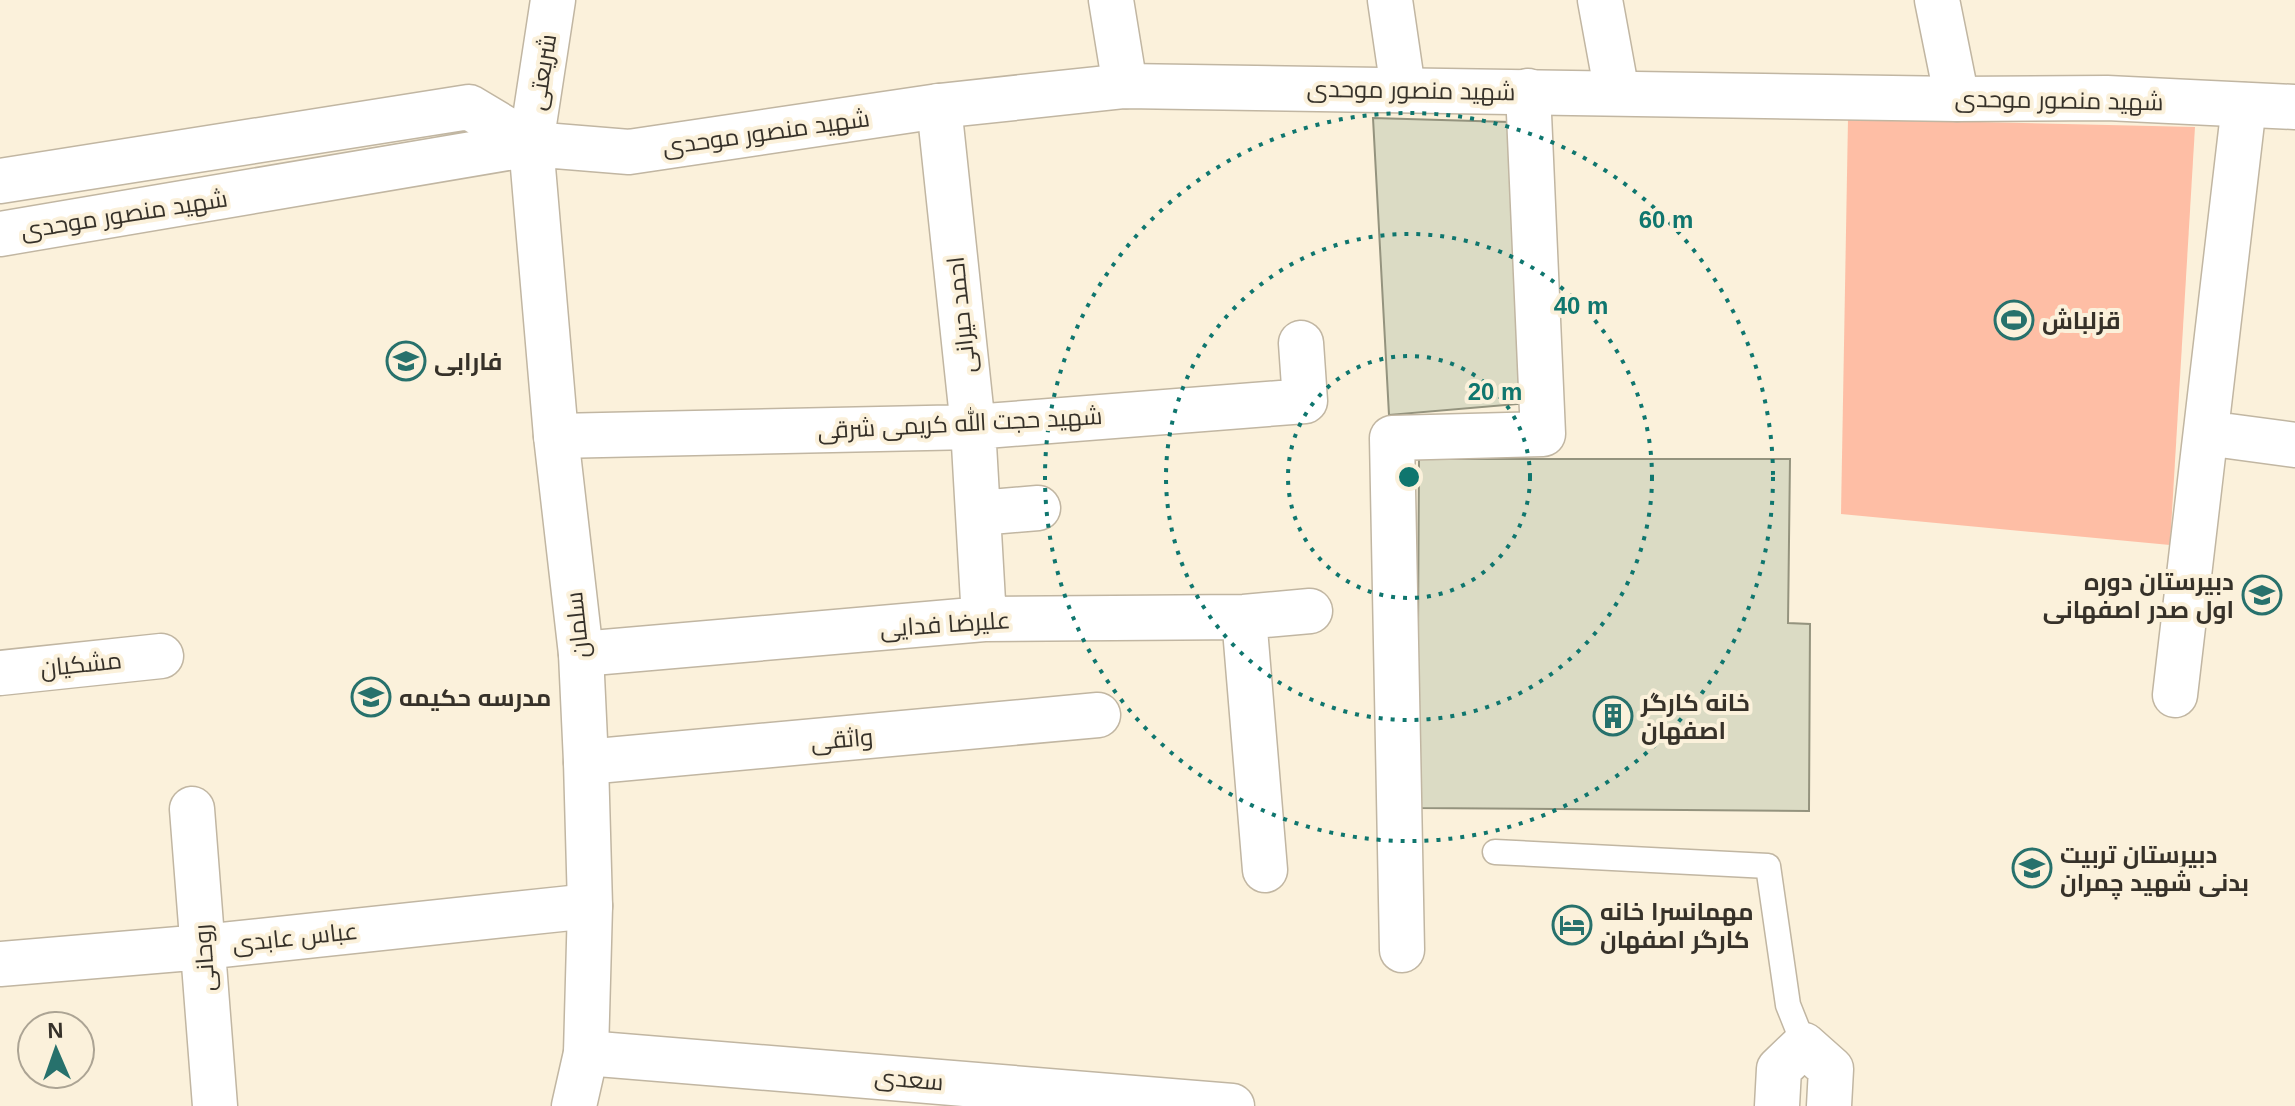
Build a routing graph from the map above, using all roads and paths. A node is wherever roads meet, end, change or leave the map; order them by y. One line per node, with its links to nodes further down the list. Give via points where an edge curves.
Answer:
1 (553, 0): 14 (street, شریعتی)
2 (1111, 0): 6 (street)
3 (1390, 0): 7 (street)
4 (1600, 0): 9 (street)
5 (1937, 0): 10 (street)
6 (1125, 86): 7 (street, شهید منصور موحدی); 12 (street, شهید منصور موحدی)
7 (1403, 89): 8 (street, شهید منصور موحدی)
8 (1528, 91): 9 (street, شهید منصور موحدی); 38 (street, via 1543,434 1392,438)
9 (1617, 93): 10 (street, شهید منصور موحدی)
10 (1957, 99): 11 (street, شهید منصور موحدی, via 2107,98)
11 (2244, 105): 13 (street, شهید منصور موحدی); 19 (street)
12 (939, 106): 14 (street, شهید منصور موحدی, via 629,152); 18 (street, احمد حیرانی)
13 (2295, 107)
14 (531, 144): 15 (street, شهید منصور موحدی, via 469,107); 16 (street, شهید منصور موحدی); 20 (street, سلمان)
15 (0, 181)
16 (0, 234)
17 (1301, 343): 18 (street, شهید حجت الله کریمی شرقی, via 1305,401)
18 (973, 427): 20 (street, شهید حجت الله کریمی شرقی); 23 (street, احمد حیرانی)
19 (2206, 433): 21 (street); 30 (street)
20 (556, 436): 27 (street, سلمان)
21 (2295, 445)
22 (1038, 508): 23 (street)
23 (979, 513): 26 (street, احمد حیرانی)
24 (1310, 611): 25 (street, علیرضا فدایی)
25 (1244, 617): 26 (street, علیرضا فدایی); 35 (street)
26 (984, 619): 27 (street, علیرضا فدایی)
27 (581, 654): 32 (street, سلمان)
28 (161, 656): 29 (street, مشکیان)
29 (0, 673)
30 (2175, 695)
31 (1098, 715): 32 (street, واثقی)
32 (586, 762): 36 (street, سلمان)
33 (192, 809): 37 (street, روحانی)
34 (1495, 852): 40 (lane, via 1768,866 1788,1005)
35 (1265, 870)
36 (590, 906): 37 (street, عباس عابدی); 41 (street, سلمان)
37 (203, 947): 39 (street, عباس عابدی); 42 (street, روحانی)
38 (1402, 950)
39 (0, 964)
40 (1804, 1045): 45 (street, via 1779,1069); 46 (street, via 1831,1069)
41 (586, 1053): 43 (street, سلمان); 44 (street, سعدی)
42 (215, 1106)
43 (574, 1106)
44 (1232, 1106)
45 (1777, 1106)
46 (1829, 1106)

